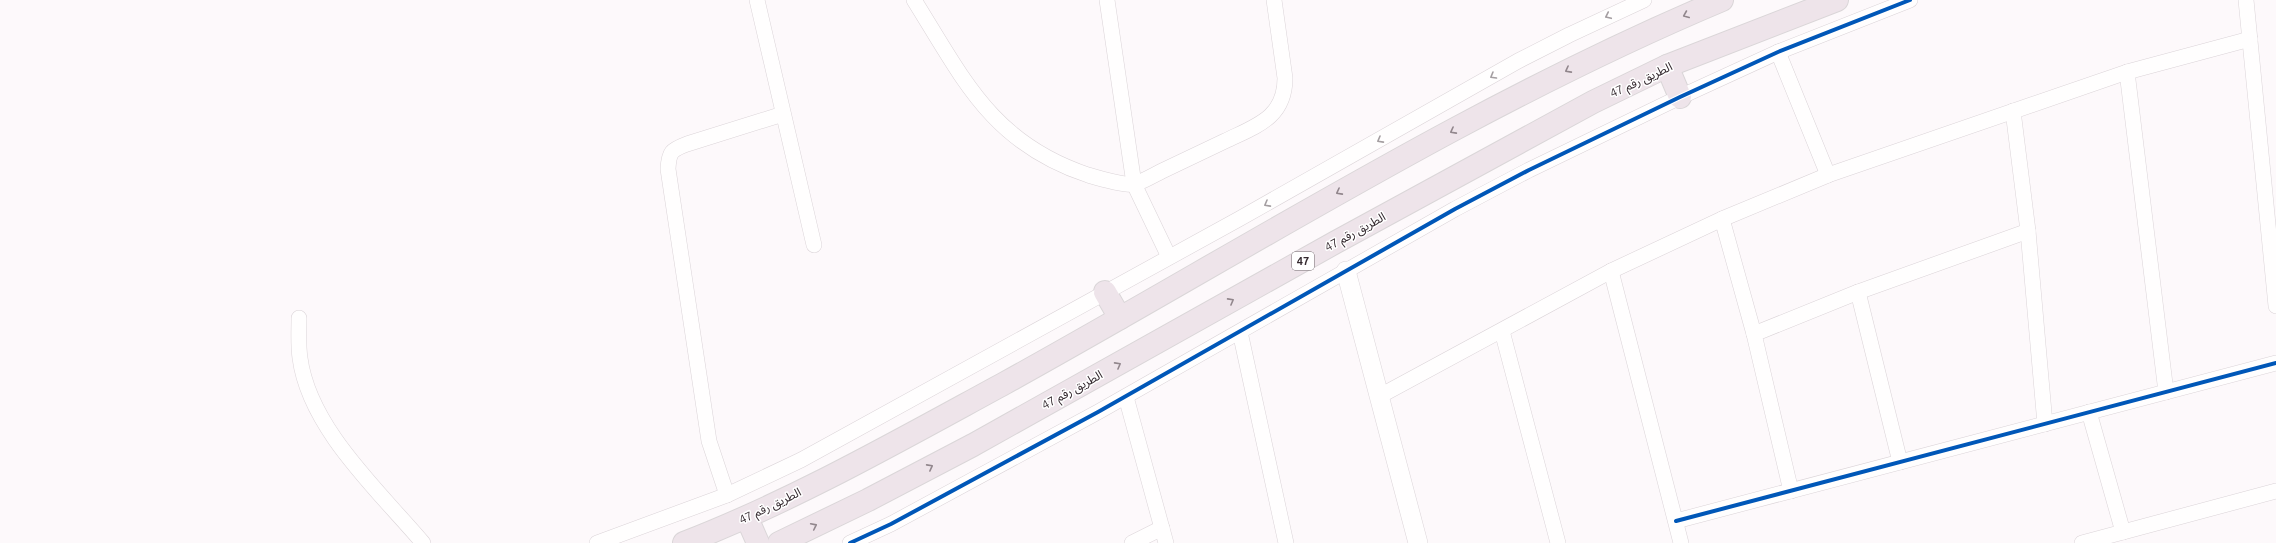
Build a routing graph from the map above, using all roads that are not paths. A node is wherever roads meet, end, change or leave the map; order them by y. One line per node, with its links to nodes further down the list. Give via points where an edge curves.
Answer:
1 (757, 0): 16 (street)
2 (914, 0): 18 (street, via 978,102 1003,128 1032,150 1064,167 1098,178)
3 (1107, 0): 18 (street)
4 (1274, 0): 18 (street, via 1285,78 1281,104 1262,123)
5 (1644, 0): 22 (street, one-way to 22, via 1518,61)
6 (1722, 0): 29 (highway, الطريق رقم 47, one-way to 29, via 1578,64 1498,106 1310,208)
7 (1836, 0): 12 (highway, الطريق رقم 47 / 47)
8 (1910, 0): 11 (street)
9 (2246, 0): 10 (street)
10 (2250, 39): 13 (street); 27 (street)
11 (1778, 52): 14 (street); 17 (street)
12 (1667, 66): 14 (highway); 51 (highway, الطريق رقم 47 / 47, one-way to 12, via 973,445 1336,242 1594,102)
13 (2127, 72): 15 (street); 34 (street)
14 (1680, 97): 23 (street, via 1462,205)
15 (2013, 111): 17 (street); 20 (street)
16 (783, 114): 21 (street); 42 (street, via 686,144 674,149 668,157 708,435)
17 (1828, 175): 19 (street)
18 (1134, 184): 22 (street)
19 (1722, 219): 24 (street); 32 (street)
20 (2028, 231): 26 (street); 38 (street)
21 (814, 245)
22 (1168, 257): 25 (street)
23 (1346, 271): 31 (street); 36 (street)
24 (1611, 271): 30 (street); 44 (street)
25 (1106, 292): 29 (highway); 42 (street, via 801,460)
26 (1858, 292): 32 (street); 39 (street)
27 (2276, 306)
28 (299, 318): 47 (street, via 300,358 309,391 320,416 338,444)
29 (1120, 318): 43 (highway, الطريق رقم 47, via 959,408)
30 (1502, 331): 36 (street); 57 (street)
31 (1240, 332): 35 (street); 55 (street)
32 (1754, 334): 40 (street)
33 (2276, 363): 34 (street)
34 (2166, 392): 37 (street)
35 (1126, 396): 45 (street); 52 (street, via 964,485)
36 (1378, 397): 56 (street)
37 (2088, 412): 38 (street); 46 (street)
38 (2045, 424): 39 (street)
39 (1900, 462): 40 (street)
40 (1791, 491): 44 (street)
41 (2276, 491): 46 (street)
42 (727, 495): 48 (street)
43 (747, 518): 49 (highway, الطريق رقم 47); 50 (highway)
44 (1676, 521): 58 (street)
45 (1162, 528): 53 (street); 54 (street)
46 (2122, 532): 59 (street)
47 (423, 543)
48 (597, 543)
49 (684, 543)
50 (758, 543)
51 (779, 543)
52 (850, 543)
53 (1132, 543)
54 (1166, 543)
55 (1286, 543)
56 (1418, 543)
57 (1558, 543)
58 (1681, 543)
59 (2082, 543)

